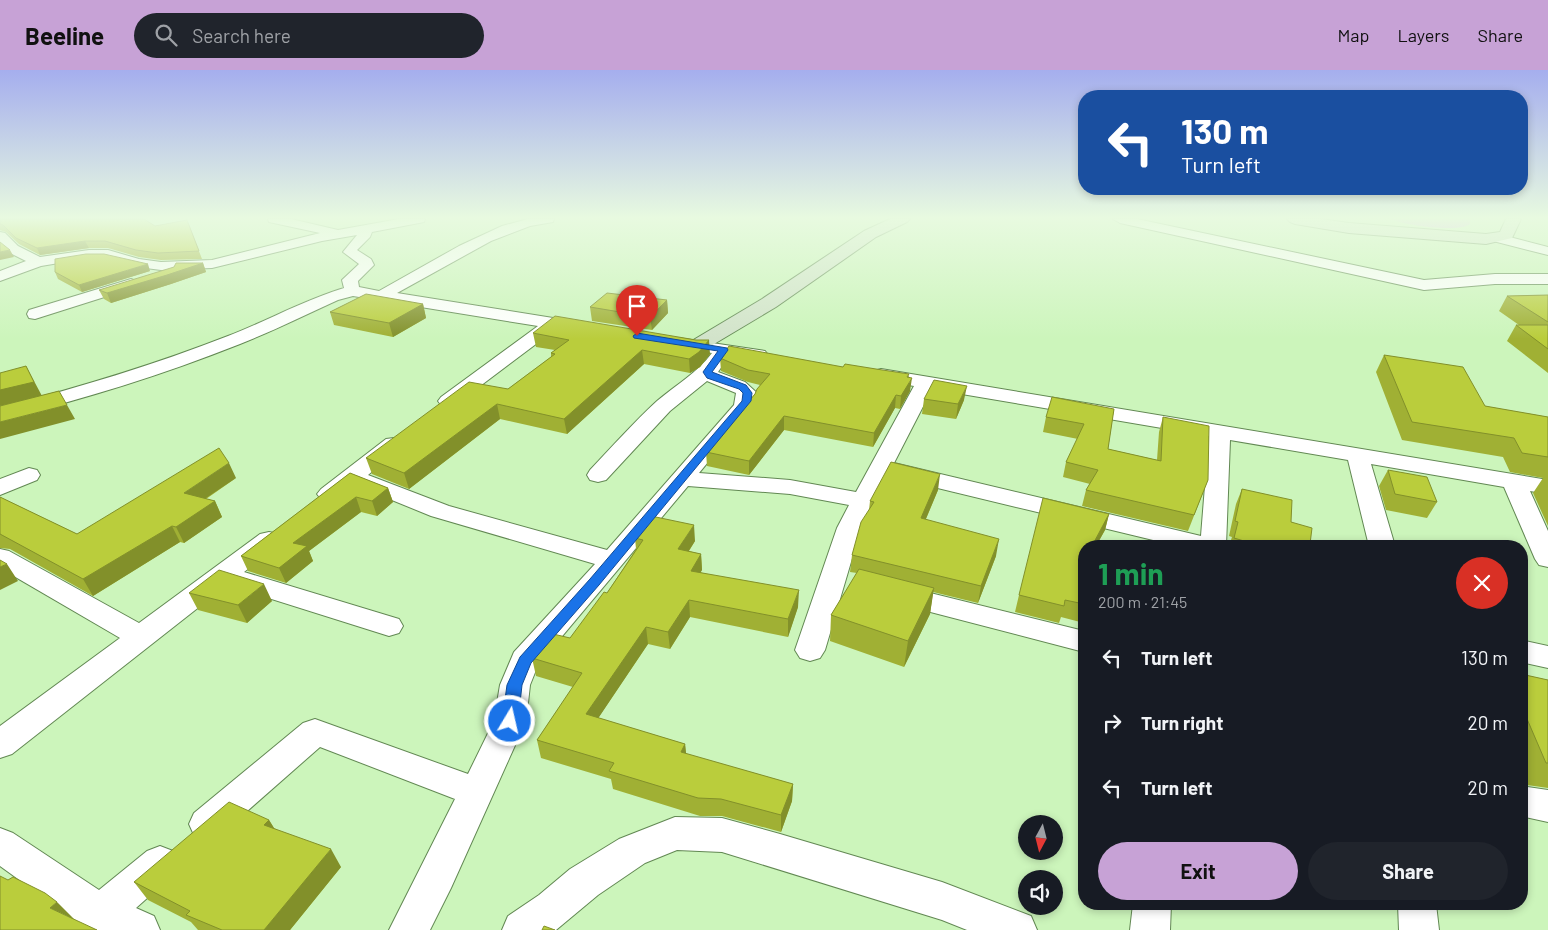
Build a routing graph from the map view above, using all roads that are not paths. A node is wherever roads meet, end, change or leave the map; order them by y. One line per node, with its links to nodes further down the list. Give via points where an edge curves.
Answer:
1 (32, 259): 9 (street)
2 (55, 259): 9 (street)
3 (122, 259): 10 (street, via 138,264)
4 (236, 259): 10 (street)
5 (361, 259): 13 (street, via 367,264 350,280)
6 (449, 259): 14 (street)
7 (833, 259): 19 (street, via 769,303)
8 (1305, 259): 12 (street, via 1424,285 1495,279)
9 (38, 262): 11 (street)
10 (185, 266): 15 (street)
11 (0, 276)
12 (1548, 279)
13 (352, 291): 14 (street); 23 (street, via 161,367)
14 (385, 294): 16 (street)
15 (35, 314)
16 (552, 323): 17 (street); 29 (street)
17 (599, 330)
18 (663, 340): 19 (street)
19 (710, 356): 20 (street); 28 (street, via 688,384); 30 (street, via 710,376 742,387 747,393 747,401)
20 (775, 358)
21 (859, 372): 22 (street)
22 (926, 383): 24 (street); 26 (street)
23 (0, 414)
24 (1220, 433): 25 (street); 38 (street)
25 (1358, 456): 31 (street); 39 (street)
26 (881, 467): 34 (street); 37 (street)
27 (29, 475): 33 (street)
28 (598, 475)
29 (351, 477): 35 (street); 42 (street, via 375,483 455,515)
30 (682, 479): 34 (street, via 790,487); 42 (street)
31 (1514, 482): 32 (street); 41 (street)
32 (1548, 487)
33 (0, 488)
34 (864, 501): 44 (street, via 849,528)
35 (314, 505)
36 (284, 528): 43 (street)
37 (1186, 540)
38 (1211, 540)
39 (1380, 540)
40 (0, 557): 46 (street)
41 (1548, 559)
42 (613, 560): 52 (street, via 525,660 514,685 510,721)
43 (223, 575): 45 (street); 46 (street)
44 (833, 578): 47 (street); 48 (street)
45 (389, 626)
46 (141, 637): 51 (street)
47 (1078, 640)
48 (810, 650)
49 (1528, 653): 50 (street)
50 (1548, 657)
51 (0, 744)
52 (476, 792): 58 (street, via 315,732); 60 (street)
53 (1528, 802): 54 (street)
54 (1548, 806)
55 (0, 845): 58 (street)
56 (1152, 910): 63 (street)
57 (1417, 910): 64 (street)
58 (100, 914): 59 (street)
59 (140, 930)
60 (409, 930)
61 (522, 930): 62 (street, via 584,882 632,851 675,833 722,835 780,851 942,901)
62 (1017, 930)
63 (1150, 930)
64 (1419, 930)

